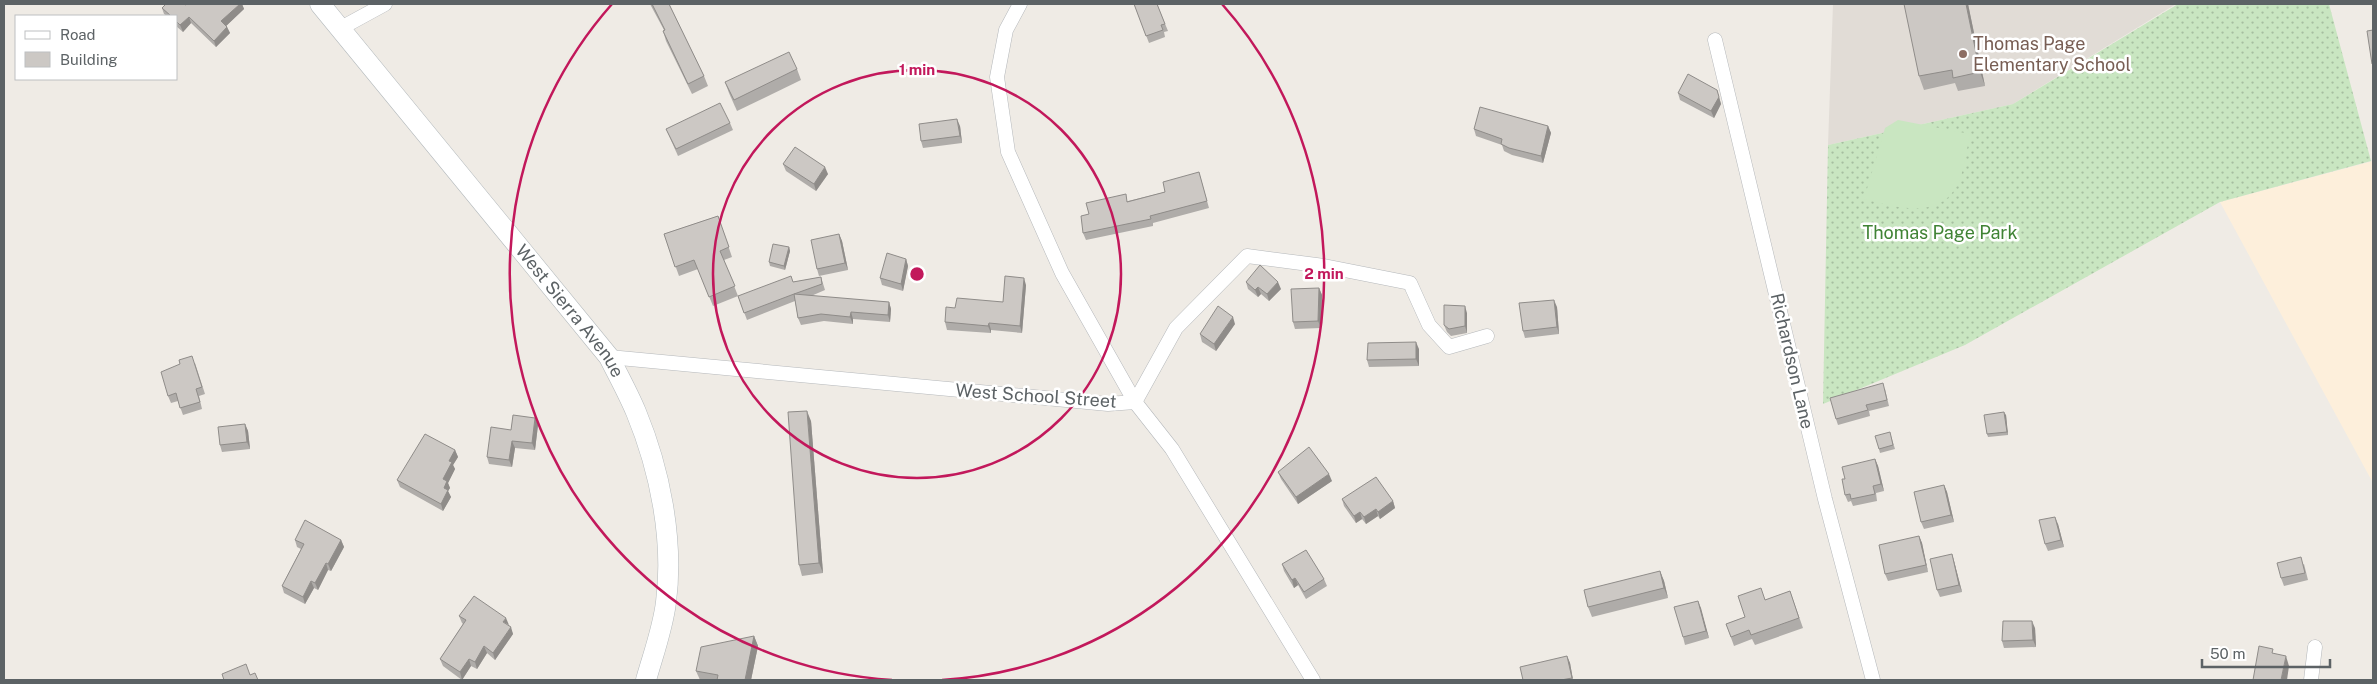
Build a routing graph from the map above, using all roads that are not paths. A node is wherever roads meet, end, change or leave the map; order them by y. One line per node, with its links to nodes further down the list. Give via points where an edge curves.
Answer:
1 (320, 4): 4 (main road, West Sierra Avenue)
2 (385, 4): 4 (street)
3 (1020, 4): 8 (street, via 1006,30 997,78 1008,152 1062,273)
4 (341, 28): 7 (main road, West Sierra Avenue)
5 (1716, 40): 12 (street, Richardson Lane, via 1825,499)
6 (1487, 336): 8 (street, via 1449,347 1429,325 1410,283 1324,266 1246,256 1176,328)
7 (609, 357): 8 (street, West School Street, via 1108,404); 10 (main road, West Sierra Avenue, via 636,412 664,512 669,560 666,604)
8 (1135, 402): 11 (street, West School Street, via 1172,449)
9 (2315, 647): 13 (street)
10 (646, 680)
11 (1313, 680)
12 (1873, 680)
13 (2311, 680)

